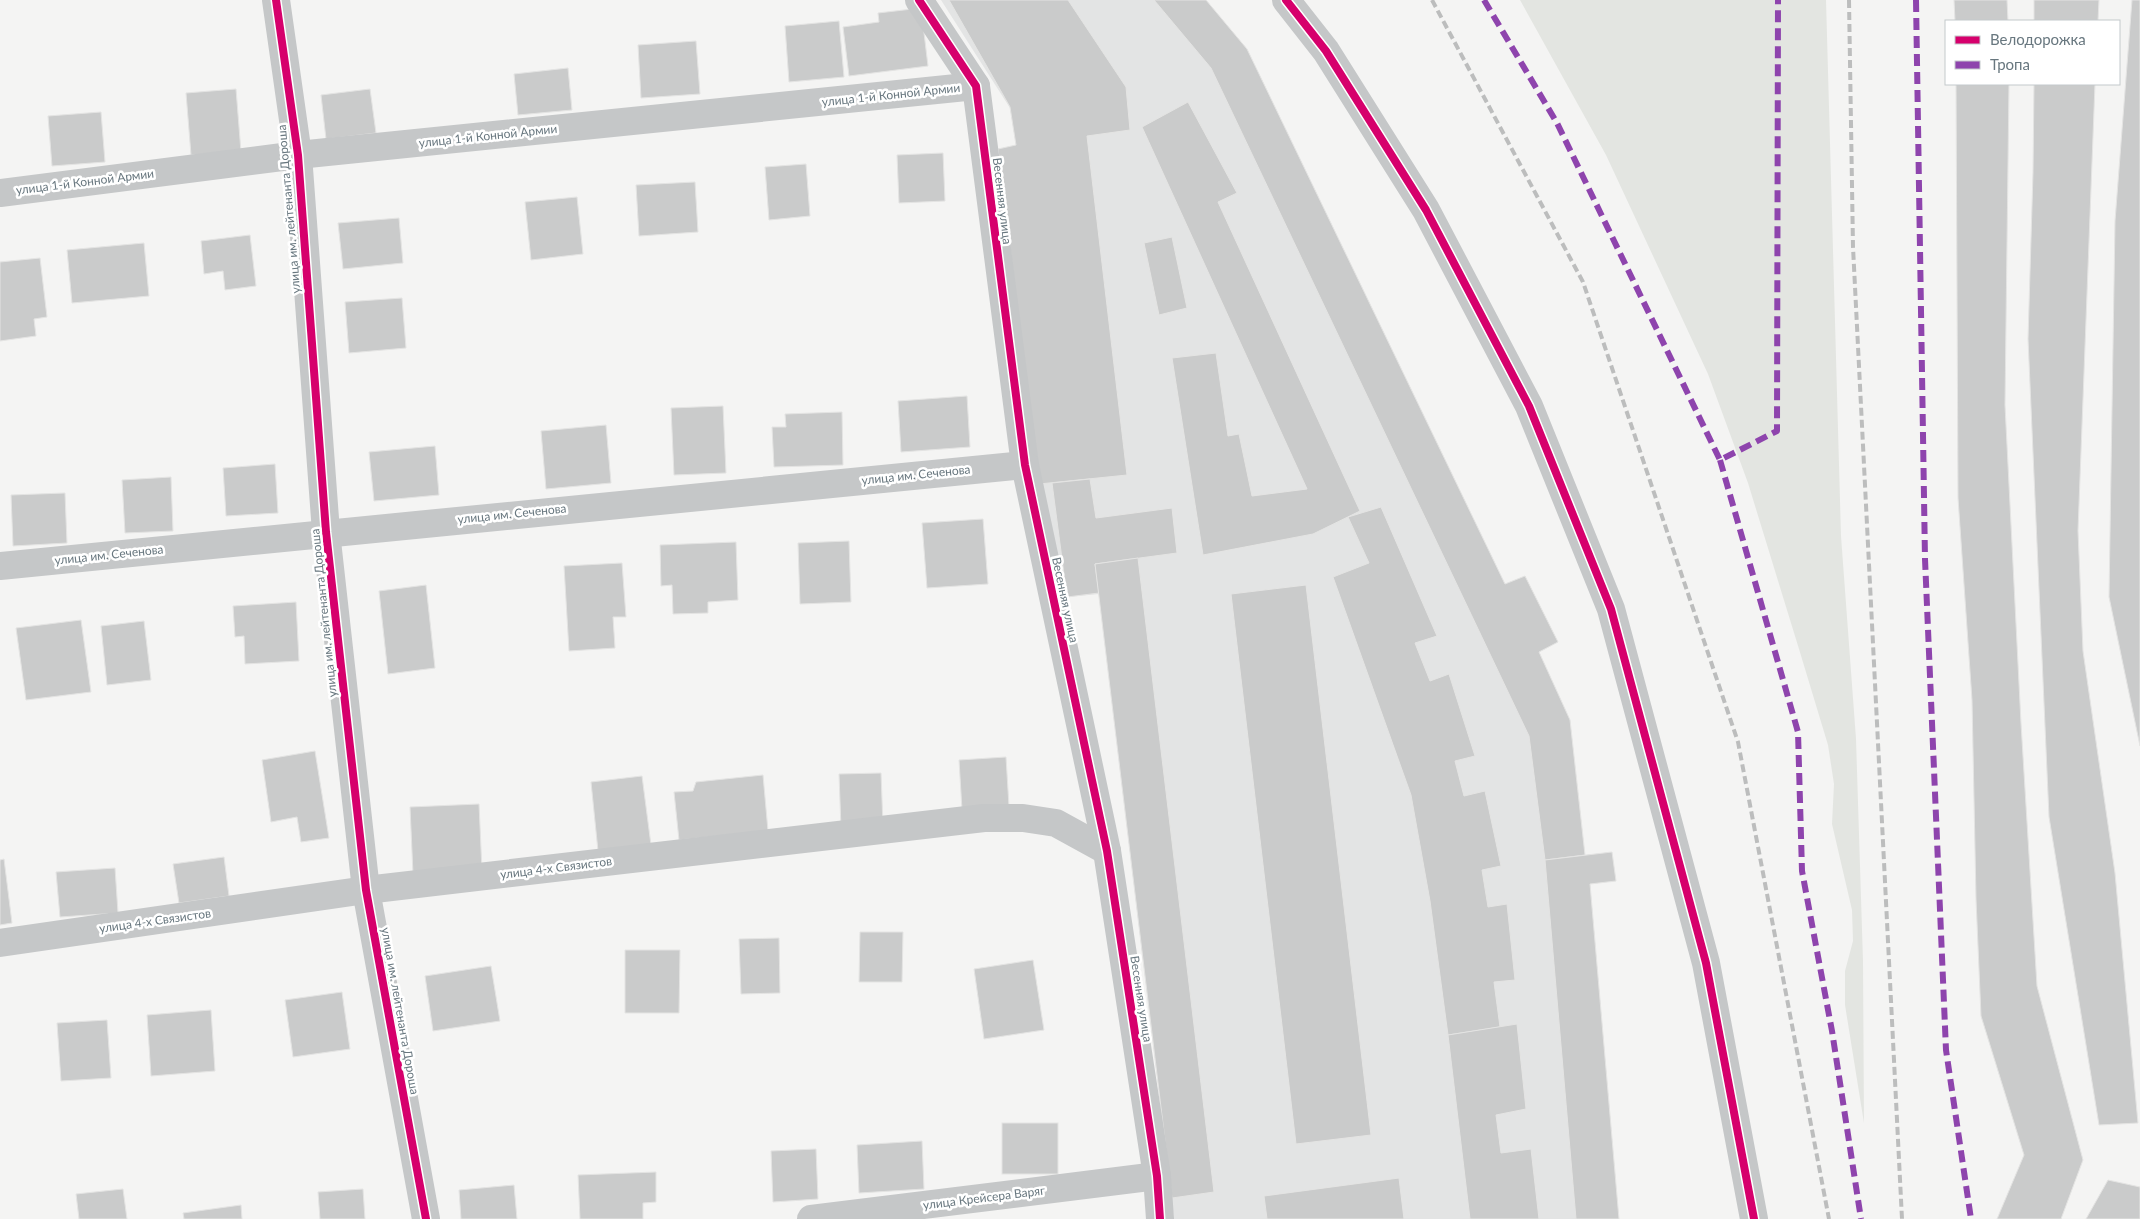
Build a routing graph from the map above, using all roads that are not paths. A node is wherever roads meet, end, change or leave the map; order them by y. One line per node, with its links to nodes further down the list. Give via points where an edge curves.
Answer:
1 (276, 0): 5 (street, улица им. лейтенанта Дороша)
2 (919, 0): 4 (street, Весенняя улица)
3 (1286, 0): 17 (street, via 1326,51 1426,210 1529,406 1611,608 1706,962)
4 (976, 86): 5 (street, улица 1-й Конной Армии); 7 (street, Весенняя улица)
5 (298, 155): 6 (street, улица 1-й Конной Армии); 8 (street, улица им. лейтенанта Дороша)
6 (0, 193)
7 (1025, 465): 8 (street, улица им. Сеченова); 10 (street, Весенняя улица)
8 (326, 532): 9 (street, улица им. Сеченова); 11 (street, улица им. лейтенанта Дороша)
9 (0, 566)
10 (1107, 851): 11 (street, улица 4-х Связистов, via 1056,823 1023,818 984,818); 13 (street, Весенняя улица)
11 (366, 890): 12 (street, улица 4-х Связистов); 14 (street, улица им. лейтенанта Дороша)
12 (0, 943)
13 (1157, 1176): 15 (street, улица Крейсера Варяг); 16 (street, Весенняя улица)
14 (426, 1219)
15 (811, 1219)
16 (1160, 1219)
17 (1754, 1219)

